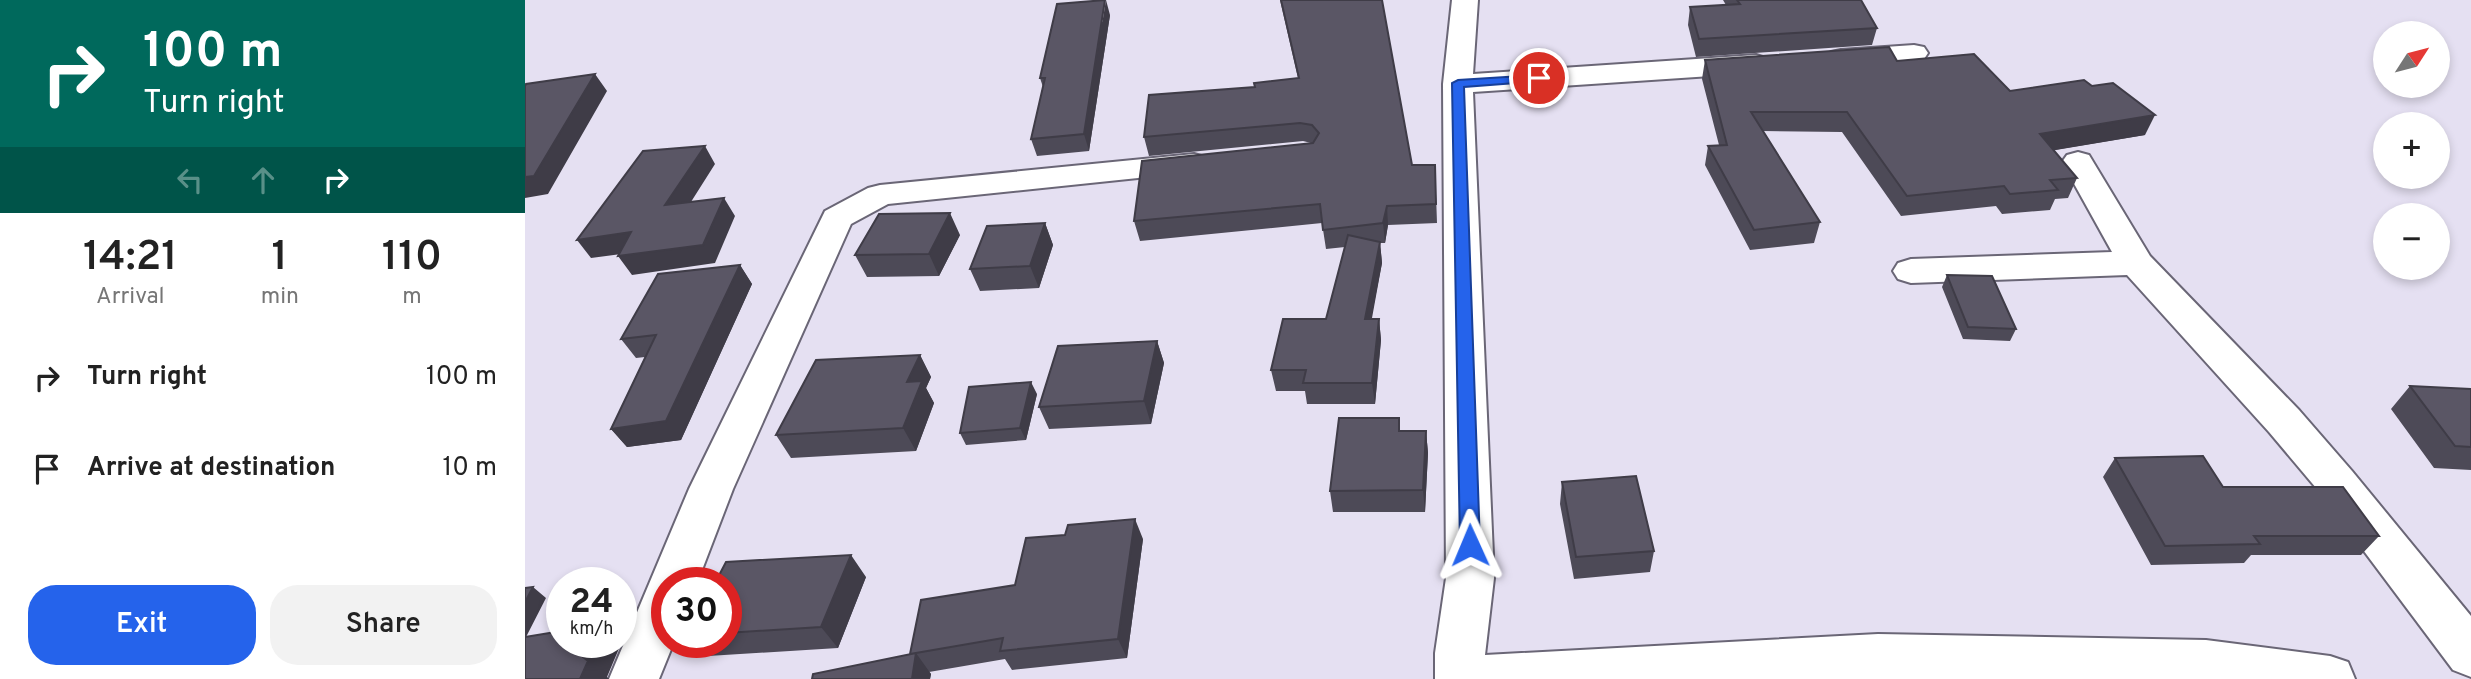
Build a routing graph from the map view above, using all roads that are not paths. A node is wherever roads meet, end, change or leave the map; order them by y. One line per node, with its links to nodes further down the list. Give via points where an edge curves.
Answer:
1 (1465, 0): 5 (street)
2 (1914, 53): 3 (street)
3 (1818, 60)
4 (1776, 62): 5 (street)
5 (1458, 83): 14 (street, via 1470,545)
6 (1221, 161): 10 (street, via 880,195 837,218)
7 (2078, 162): 8 (street)
8 (2137, 263): 9 (street); 12 (street, via 2293,431)
9 (1912, 271)
10 (679, 567)
11 (651, 637): 13 (street)
12 (2471, 654)
13 (634, 679)
14 (1460, 679)
15 (1470, 679): 16 (street, via 1878,657 2206,663)
16 (2330, 679)

